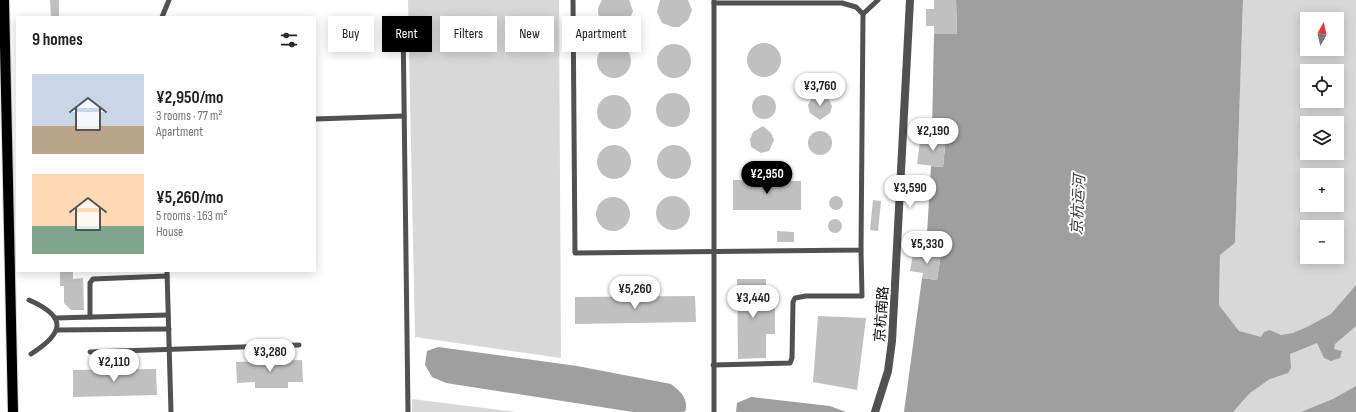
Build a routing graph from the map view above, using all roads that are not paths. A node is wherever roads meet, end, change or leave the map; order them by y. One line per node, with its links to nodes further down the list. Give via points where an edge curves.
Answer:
1 (4, 0): 26 (main road)
2 (169, 0): 8 (lane)
3 (572, 0): 13 (lane, via 574,253)
4 (878, 0): 7 (lane)
5 (910, 0): 30 (street, 京杭南路, via 892,341 888,371)
6 (714, 1): 7 (lane, via 842,3 856,6); 13 (lane)
7 (863, 14): 12 (lane)
8 (162, 16)
9 (403, 52): 10 (lane)
10 (404, 116): 11 (lane); 28 (lane)
11 (316, 119)
12 (861, 250): 13 (lane); 25 (lane, via 862,296 795,298 790,363)
13 (713, 251): 25 (lane)
14 (167, 274): 16 (lane); 17 (lane, via 93,280 90,283)
15 (29, 300): 18 (lane, via 46,308)
16 (168, 315): 17 (lane); 19 (lane)
17 (90, 317): 18 (lane)
18 (55, 318): 20 (lane)
19 (169, 329): 20 (lane); 22 (lane)
20 (57, 330): 24 (lane, via 54,336)
21 (299, 345): 22 (lane)
22 (169, 349): 23 (lane); 27 (lane)
23 (90, 352)
24 (31, 354)
25 (713, 365): 29 (lane)
26 (13, 412)
27 (171, 412)
28 (408, 412)
29 (714, 412)
30 (875, 412)

